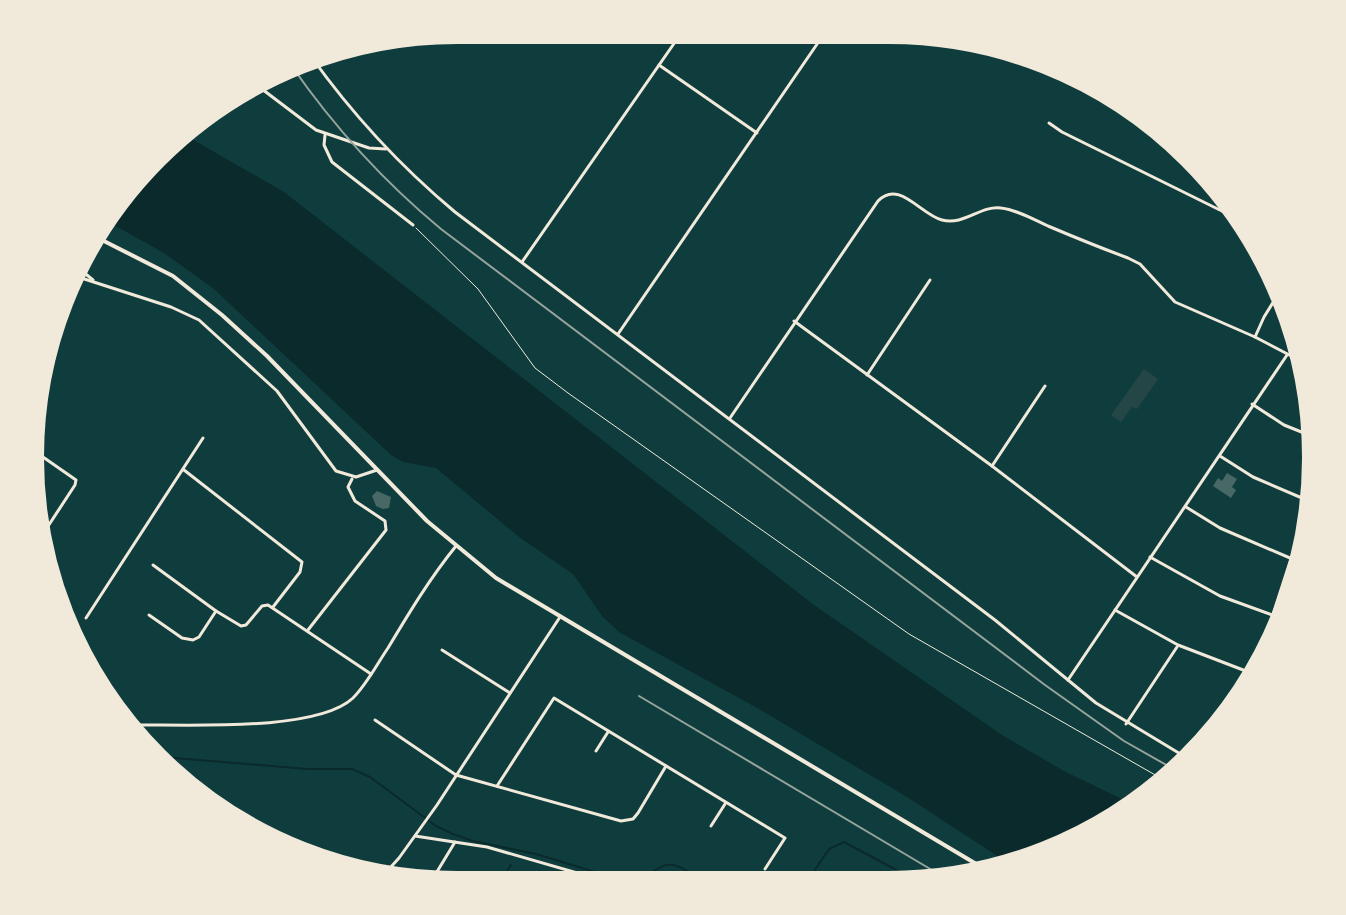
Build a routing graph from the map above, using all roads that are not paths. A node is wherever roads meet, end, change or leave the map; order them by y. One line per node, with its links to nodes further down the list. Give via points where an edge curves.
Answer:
1 (675, 42): 3 (street)
2 (819, 42): 7 (street)
3 (659, 65): 7 (street); 13 (street)
4 (318, 66): 9 (street)
5 (264, 91): 8 (street)
6 (1049, 123): 10 (street)
7 (757, 133): 20 (street)
8 (325, 134): 9 (street); 11 (street, via 332,162)
9 (386, 149): 13 (street, via 455,212)
10 (1223, 211)
11 (413, 225)
12 (104, 241): 34 (main road, via 173,276 222,315)
13 (522, 262): 20 (street)
14 (85, 274): 17 (street)
15 (83, 279): 17 (street)
16 (930, 280): 24 (street)
17 (96, 283): 35 (street, via 188,314 210,328 277,391 334,468)
18 (1273, 302): 21 (street)
19 (794, 321): 21 (street, via 884,195 898,194 941,220 962,219 988,208 1011,210 1140,264 1175,302); 24 (street); 27 (street)
20 (618, 334): 27 (street)
21 (1255, 337): 22 (street)
22 (1287, 355): 23 (street); 26 (street)
23 (1292, 357)
24 (867, 375): 32 (street)
25 (1045, 386): 32 (street)
26 (1252, 404): 28 (street); 31 (street)
27 (729, 419): 58 (street)
28 (1303, 433)
29 (203, 438): 33 (street)
30 (42, 456): 38 (street, via 76,480)
31 (1219, 456): 36 (street); 37 (street)
32 (992, 466): 44 (street)
33 (183, 469): 45 (street, via 302,562); 51 (street)
34 (378, 470): 35 (street); 39 (main road)
35 (356, 477): 53 (street, via 348,484 351,497 385,521 386,530)
36 (1301, 499)
37 (1185, 507): 41 (street); 42 (street)
38 (48, 526)
39 (456, 546): 50 (main road); 57 (street)
40 (1294, 546): 42 (street)
41 (1150, 557): 44 (street); 49 (street, via 1220,596)
42 (1290, 559): 49 (street)
43 (153, 565): 47 (street)
44 (1137, 577): 46 (street)
45 (273, 607): 47 (street, via 262,606 241,626); 53 (street)
46 (1115, 610): 54 (street); 58 (street)
47 (216, 611): 48 (street, via 199,637 188,641)
48 (149, 615)
49 (1272, 615): 52 (street)
50 (560, 617): 59 (street); 73 (main road)
51 (86, 618)
52 (1270, 621)
53 (308, 630): 57 (street)
54 (1178, 645): 56 (street); 61 (street)
55 (442, 650): 59 (street)
56 (1245, 671)
57 (371, 674): 62 (street, via 353,698 316,717)
58 (1068, 680): 61 (street)
59 (510, 693): 67 (street)
60 (375, 720): 67 (street)
61 (1126, 724): 65 (street)
62 (140, 725)
63 (608, 732): 64 (street); 66 (street); 68 (street, via 554,698)
64 (596, 751)
65 (1179, 754)
66 (666, 766): 68 (street, via 638,813 621,821); 69 (street)
67 (456, 775): 68 (street); 71 (street)
68 (497, 786)
69 (725, 804): 70 (street); 75 (street, via 785,838)
70 (711, 826)
71 (415, 836): 72 (street); 74 (street)
72 (455, 842): 76 (street); 77 (street)
73 (976, 864)
74 (390, 867)
75 (765, 869)
76 (437, 872)
77 (577, 873)

